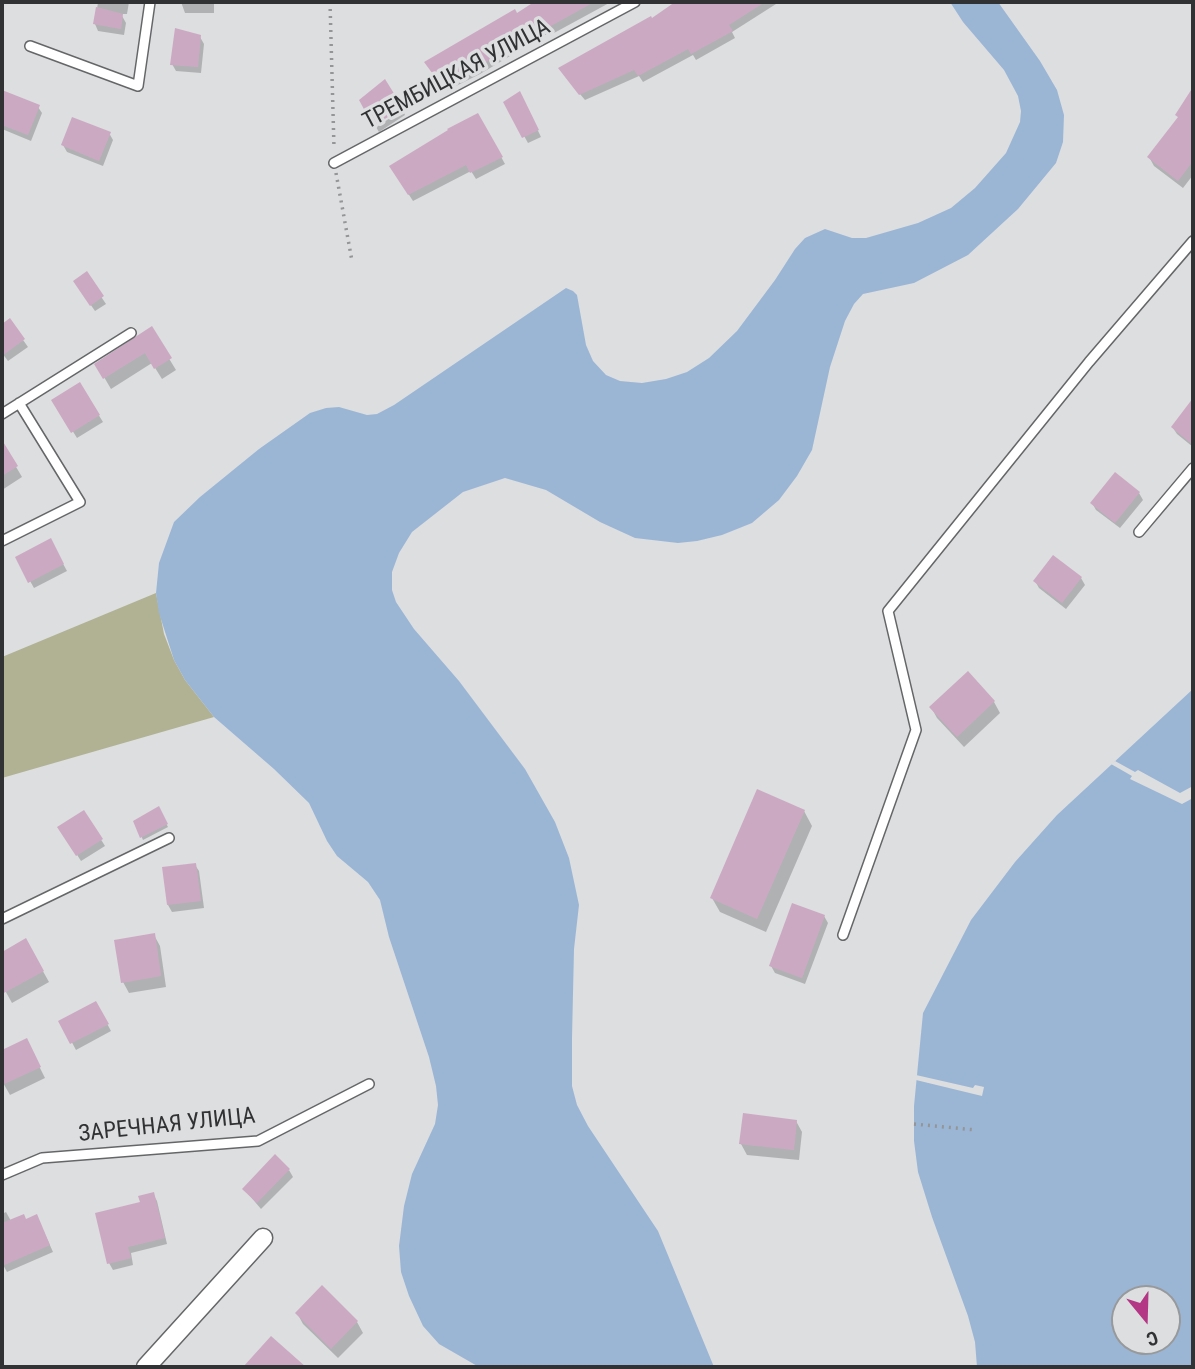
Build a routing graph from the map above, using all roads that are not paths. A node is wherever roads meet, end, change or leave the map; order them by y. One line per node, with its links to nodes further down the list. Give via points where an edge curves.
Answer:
1 (150, 2): 3 (lane, via 138,86)
2 (635, 2): 4 (lane, ТРЕМБИЦКАЯ УЛИЦА)
3 (30, 47)
4 (334, 163)
5 (1193, 241): 14 (lane, via 888,611 916,730)
6 (131, 333): 7 (lane)
7 (19, 403): 8 (lane); 11 (lane, via 80,502)
8 (2, 414)
9 (1193, 468): 10 (lane)
10 (1139, 532)
11 (2, 541)
12 (169, 838): 13 (lane)
13 (2, 919)
14 (844, 935)
15 (369, 1084): 16 (lane, ЗАРЕЧНАЯ УЛИЦА, via 258,1140 42,1158)
16 (2, 1175)
17 (263, 1238): 18 (street)
18 (146, 1367)

